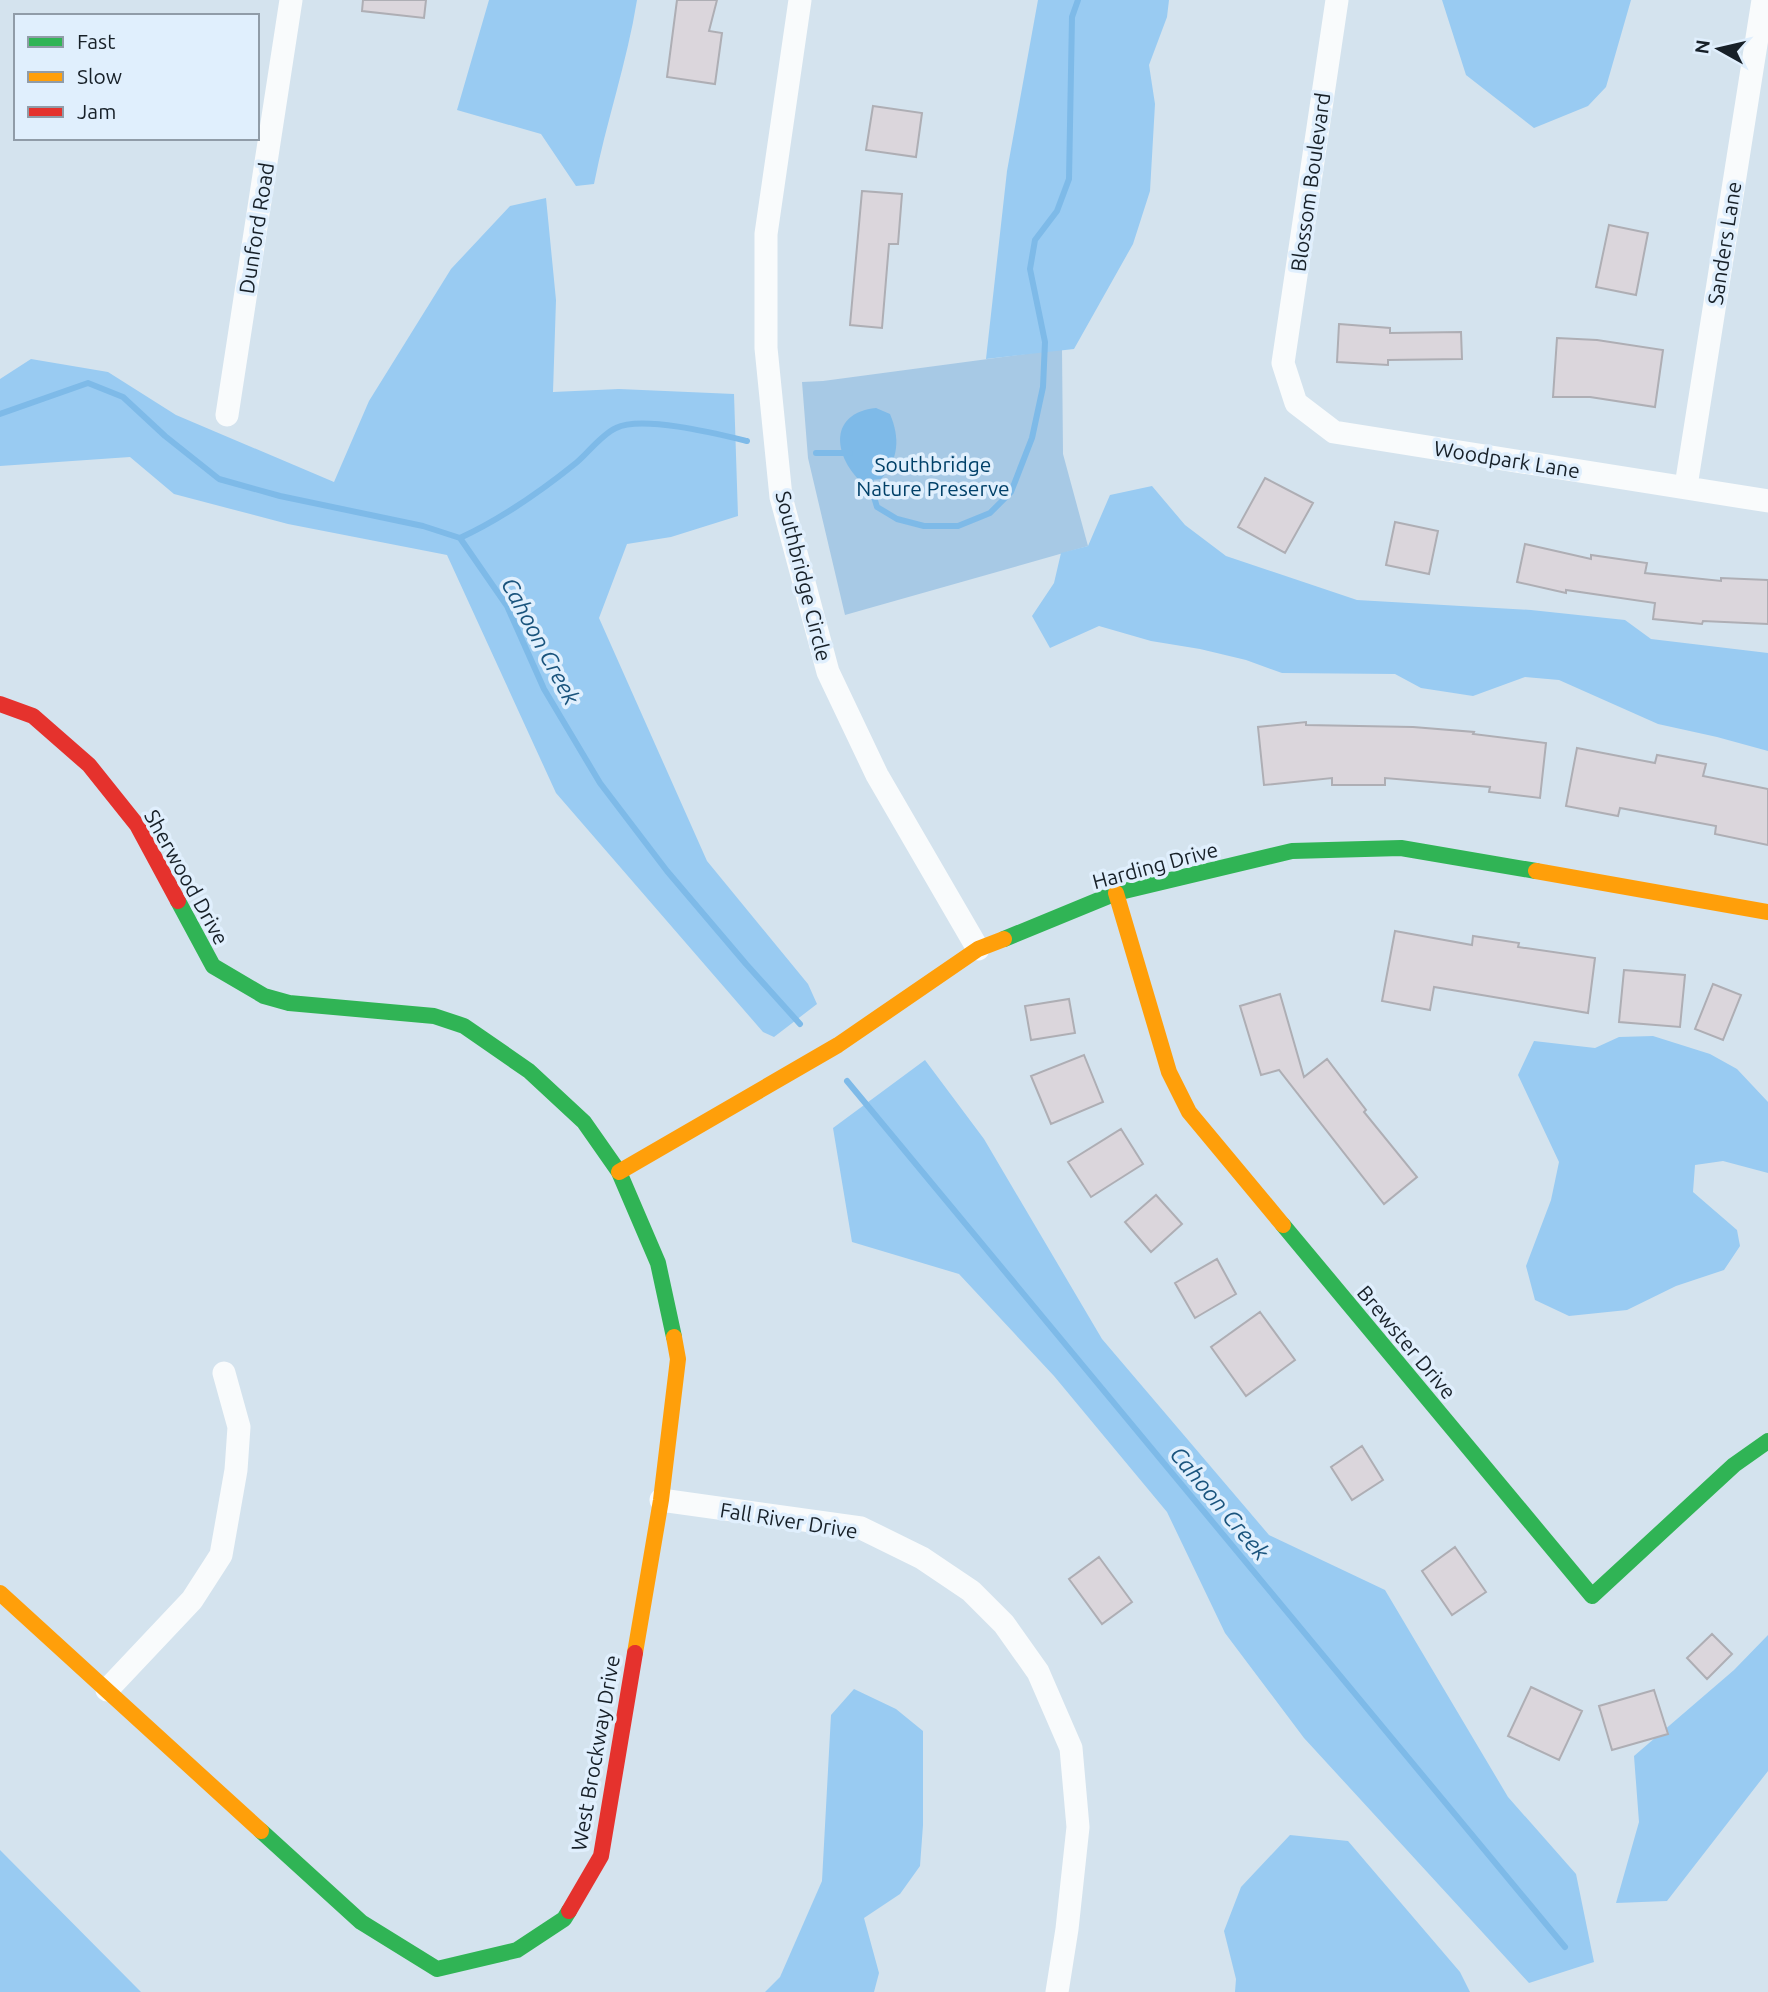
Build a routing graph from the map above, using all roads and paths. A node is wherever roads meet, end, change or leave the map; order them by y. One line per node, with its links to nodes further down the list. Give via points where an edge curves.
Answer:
1 (291, 0): 6 (street, Dunford Road)
2 (800, 0): 12 (street, Southbridge Circle, via 766,234 766,348 781,497 828,673 877,775)
3 (1337, 0): 5 (street, Blossom Boulevard)
4 (1763, 0): 7 (street, Sanders Lane)
5 (1283, 363): 7 (street, Woodpark Lane, via 1296,403 1334,432)
6 (227, 415)
7 (1686, 486): 8 (street, Woodpark Lane)
8 (1768, 501)
9 (0, 704): 13 (street, Sherwood Drive, via 33,716 89,765 137,825 213,966 264,996 289,1003 434,1016 464,1026 529,1071)
10 (1116, 893): 11 (street, Harding Drive, via 1292,851 1401,848); 12 (street, Harding Drive); 16 (street, Brewster Drive, via 1169,1072 1189,1112 1592,1596 1734,1465)
11 (1768, 912)
12 (978, 949): 14 (street, Harding Drive, via 838,1045)
13 (584, 1122): 14 (street, West Brockway Drive)
14 (619, 1172): 17 (street, West Brockway Drive, via 658,1263 678,1359)
15 (224, 1373): 19 (street, via 239,1427 221,1555 192,1600)
16 (1768, 1441)
17 (661, 1500): 19 (street, West Brockway Drive, via 601,1856 564,1919 517,1950 437,1969 361,1922); 20 (street, Fall River Drive, via 861,1528 922,1558 971,1591 1004,1624 1038,1672 1071,1748 1078,1827)
18 (0, 1593): 19 (street, West Brockway Drive)
19 (107, 1690)
20 (1056, 1992)

